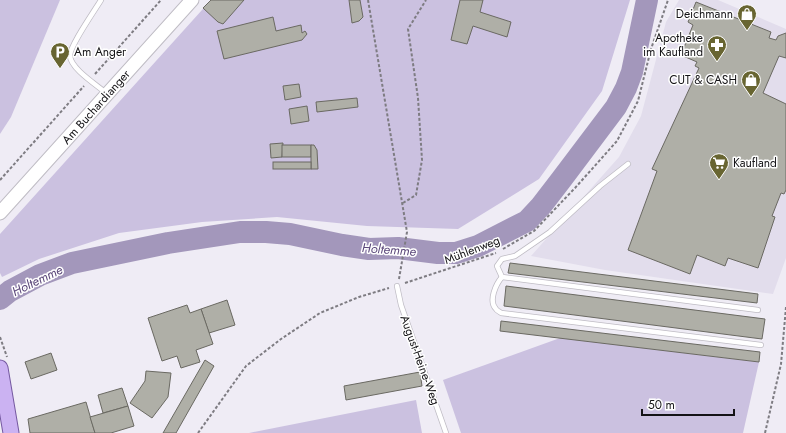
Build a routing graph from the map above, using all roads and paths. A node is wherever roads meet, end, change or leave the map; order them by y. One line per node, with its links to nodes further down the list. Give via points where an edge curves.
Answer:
1 (101, 0): 9 (lane, via 72,47 70,56 74,66)
2 (160, 0): 9 (path)
3 (192, 0): 10 (main road, Am Buchardianger)
4 (368, 0): 13 (path)
5 (426, 0): 13 (path, via 408,29 418,98 422,160 416,195)
6 (668, 0): 7 (path, Mühlenweg)
7 (655, 36): 8 (path); 17 (path, Mühlenweg, via 638,101 617,140 534,231 498,253)
8 (667, 40)
9 (90, 80): 10 (lane); 12 (path)
10 (108, 94): 14 (main road, Am Buchardianger)
11 (628, 164): 16 (lane, via 550,232 515,256 502,259 497,266)
12 (0, 180)
13 (403, 203): 15 (path, via 408,232)
14 (0, 213)
15 (400, 277)
16 (502, 277): 19 (lane); 20 (lane, via 497,283 492,301 501,313)
17 (397, 286): 23 (path, Mühlenweg, via 320,312 281,339 246,366); 24 (lane, August-Heine-Weg, via 401,305)
18 (786, 307): 25 (path, via 781,364)
19 (758, 310)
20 (761, 345)
21 (0, 368): 22 (main road)
22 (11, 433)
23 (198, 433)
24 (446, 433)
25 (765, 433)

